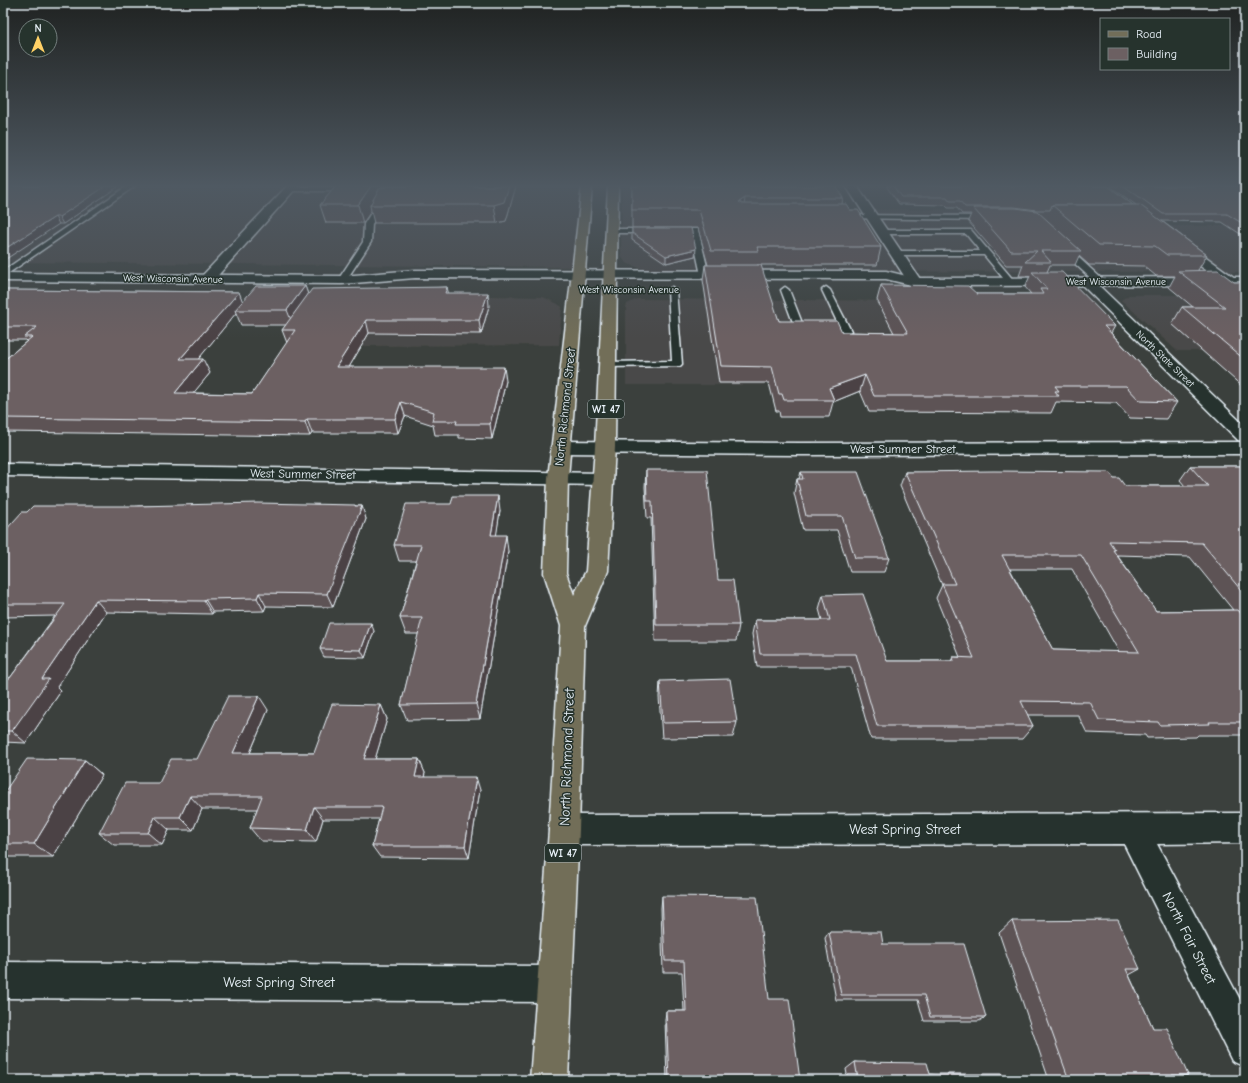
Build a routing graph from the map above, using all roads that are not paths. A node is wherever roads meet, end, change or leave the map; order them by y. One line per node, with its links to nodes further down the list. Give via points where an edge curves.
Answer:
1 (60, 237): 14 (lane)
2 (247, 237): 15 (street)
3 (369, 237): 16 (lane)
4 (591, 237): 22 (main road, North Richmond Street / WI 47)
5 (609, 237): 22 (main road, North Richmond Street / WI 47)
6 (696, 237): 13 (lane)
7 (884, 237): 11 (street)
8 (972, 237): 12 (lane)
9 (1169, 237): 17 (street)
10 (1057, 243): 21 (lane)
11 (894, 253): 12 (lane); 19 (street)
12 (986, 253): 20 (lane)
13 (705, 275): 19 (street, West Wisconsin Avenue, via 886,275); 22 (street, West Wisconsin Avenue)
14 (3, 276): 15 (street, West Wisconsin Avenue)
15 (207, 279): 16 (street, West Wisconsin Avenue)
16 (342, 280): 22 (street, West Wisconsin Avenue, via 415,274); 23 (street, West Wisconsin Avenue)
17 (1230, 281): 18 (street, West Wisconsin Avenue); 21 (street, West Wisconsin Avenue)
18 (1245, 281)
19 (915, 282): 20 (street, West Wisconsin Avenue); 24 (street, West Wisconsin Avenue)
20 (1011, 282): 21 (street, West Wisconsin Avenue)
21 (1093, 282): 31 (street, North State Street)
22 (594, 286): 30 (main road, North Richmond Street / WI 47); 32 (main road, North Richmond Street / WI 47)
23 (410, 288)
24 (885, 289)
25 (665, 290): 26 (street, West Wisconsin Avenue); 30 (lane, via 677,364)
26 (687, 290)
27 (770, 290): 28 (street)
28 (806, 290): 28 (lane, via 800,331 846,331); 29 (street)
29 (841, 290)
30 (608, 365): 33 (main road, North Richmond Street / WI 47)
31 (1245, 436)
32 (561, 447): 33 (street, West Summer Street); 36 (main road, North Richmond Street / WI 47)
33 (605, 447): 34 (street, West Summer Street); 37 (main road, North Richmond Street / WI 47)
34 (1245, 448)
35 (3, 470): 36 (street, West Summer Street)
36 (558, 478): 37 (street, West Summer Street); 38 (main road, North Richmond Street / WI 47, via 555,573)
37 (602, 479): 38 (main road, North Richmond Street / WI 47, via 597,572)
38 (573, 626): 41 (main road, North Richmond Street / WI 47)
39 (1245, 828): 40 (street, West Spring Street)
40 (1133, 829): 41 (street, West Spring Street); 44 (street, North Fair Street)
41 (564, 830): 43 (main road, North Richmond Street / WI 47)
42 (3, 980): 43 (street, West Spring Street)
43 (554, 984): 45 (main road, North Richmond Street / WI 47)
44 (1245, 1048)
45 (549, 1080)

